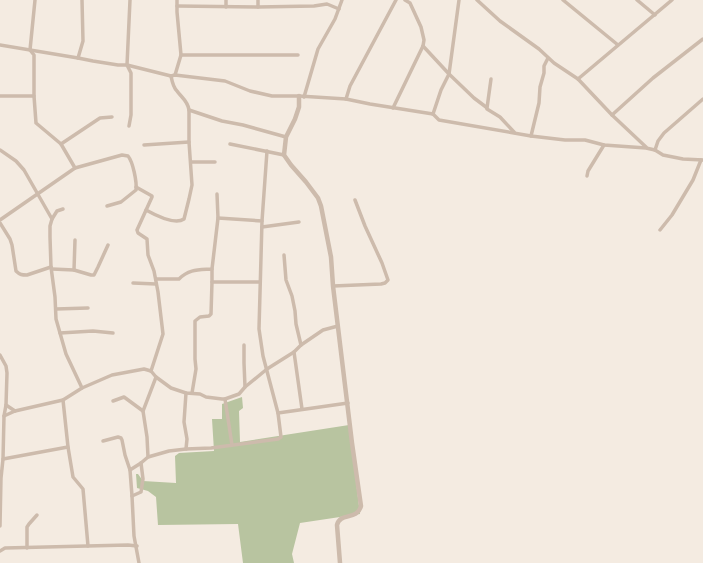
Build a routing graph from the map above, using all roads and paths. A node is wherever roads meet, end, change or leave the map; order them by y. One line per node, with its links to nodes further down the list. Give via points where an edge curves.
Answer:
1 (35, 0): 25 (street)
2 (82, 0): 28 (street, via 83,41)
3 (130, 0): 31 (street)
4 (177, 0): 16 (street)
5 (226, 0): 17 (street)
6 (258, 0): 18 (street)
7 (342, 0): 19 (street)
8 (396, 0): 40 (street, via 350,86)
9 (405, 0): 15 (street)
10 (459, 0): 33 (street)
11 (477, 0): 29 (street)
12 (562, 0): 23 (street)
13 (637, 0): 20 (street)
14 (672, 0): 20 (street)
15 (410, 2): 24 (street, via 421,27)
16 (177, 6): 17 (street); 26 (street)
17 (226, 7): 18 (street)
18 (258, 7): 19 (street, via 327,4)
19 (339, 9): 39 (street, via 318,49)
20 (655, 15): 23 (street)
21 (703, 39): 46 (street)
22 (0, 45): 25 (street)
23 (618, 45): 36 (street)
24 (423, 46): 33 (street); 42 (street)
25 (30, 50): 28 (street); 38 (street, via 34,56)
26 (181, 54): 27 (street); 34 (street)
27 (298, 55)
28 (78, 58): 31 (street)
29 (548, 58): 30 (street); 32 (street)
30 (554, 63): 32 (street); 36 (street)
31 (127, 65): 34 (street); 48 (street, via 131,73)
32 (544, 66): 50 (street, via 539,102)
33 (449, 74): 44 (street); 45 (street)
34 (173, 75): 39 (street, via 225,81 272,96); 43 (street, via 177,91 189,106)
35 (490, 79): 44 (street)
36 (578, 79): 46 (street)
37 (0, 96): 38 (street)
38 (34, 96): 53 (street, via 36,123)
39 (302, 96): 40 (street); 51 (street)
40 (346, 99): 42 (street)
41 (703, 99): 59 (street, via 664,133)
42 (393, 108): 45 (street)
43 (189, 110): 51 (street); 52 (street)
44 (487, 110): 49 (street, via 500,117)
45 (433, 114): 49 (street, via 439,120)
46 (612, 115): 57 (street)
47 (112, 117): 53 (street, via 100,118)
48 (129, 126)
49 (514, 132): 50 (street)
50 (530, 136): 56 (street, via 585,140)
51 (286, 137): 61 (street)
52 (189, 142): 55 (street); 63 (street)
53 (61, 144): 65 (street)
54 (230, 144): 60 (street)
55 (144, 145)
56 (604, 145): 57 (street); 66 (street)
57 (646, 148): 59 (street)
58 (0, 150): 68 (street, via 24,170)
59 (655, 150): 62 (street, via 663,155)
60 (267, 151): 61 (street); 76 (street)
61 (284, 155): 92 (street, via 318,198 321,206)
62 (702, 160): 80 (street, via 693,180)
63 (191, 162): 64 (street); 73 (street, via 192,185 184,220 177,221)
64 (214, 162)
65 (75, 168): 67 (street, via 126,155 131,159); 68 (street)
66 (587, 176)
67 (136, 187): 71 (street, via 136,190 121,202); 73 (street, via 152,196)
68 (38, 193): 75 (street); 77 (street)
69 (217, 194): 74 (street)
70 (355, 200): 92 (street, via 388,280 381,284)
71 (107, 206)
72 (62, 209): 75 (street, via 57,211)
73 (146, 210): 87 (street, via 137,232 147,239 149,260)
74 (218, 218): 76 (street); 85 (street)
75 (52, 219): 84 (street)
76 (262, 221): 79 (street)
77 (0, 222): 84 (street, via 10,238 16,271 19,274 26,275)
78 (299, 222): 79 (street)
79 (262, 227): 89 (street)
80 (660, 230)
81 (75, 240): 86 (street)
82 (108, 245): 86 (street, via 94,275)
83 (284, 255): 99 (street, via 286,280 292,296)
84 (51, 268): 86 (street); 94 (street)
85 (212, 269): 87 (street, via 185,273 179,279); 88 (street)
86 (74, 270)
87 (156, 279): 91 (street)
88 (212, 282): 89 (street); 108 (street, via 211,314 195,321 196,370)
89 (260, 282): 102 (street, via 259,329)
90 (133, 283): 91 (street)
91 (156, 284): 103 (street, via 162,334)
92 (333, 286): 95 (street)
93 (88, 308): 94 (street)
94 (56, 309): 97 (street)
95 (338, 326): 99 (street, via 323,330); 112 (street)
96 (113, 333): 97 (street, via 94,331)
97 (60, 334): 106 (street)
98 (244, 345): 105 (street)
99 (301, 345): 100 (street)
100 (294, 352): 102 (street); 114 (street)
101 (0, 355): 113 (street, via 7,373)
102 (267, 369): 105 (street); 117 (street)
103 (151, 371): 104 (street); 106 (street, via 144,369 112,375)
104 (156, 377): 107 (street, via 171,388); 116 (street)
105 (245, 387): 109 (street, via 239,394)
106 (82, 388): 110 (street)
107 (186, 393): 108 (street); 123 (street)
108 (192, 393): 109 (street)
109 (225, 399): 121 (street)
110 (63, 400): 115 (street); 122 (street)
111 (113, 401): 116 (street, via 124,397)
112 (348, 403): 114 (street); 137 (street, via 361,506 356,514 338,521)
113 (6, 404): 115 (street); 118 (street)
114 (302, 409): 117 (street)
115 (14, 411): 118 (street)
116 (143, 411): 124 (street)
117 (278, 413): 121 (street, via 278,439)
118 (4, 416): 119 (street)
119 (2, 429): 125 (street)
120 (103, 441): 127 (street, via 121,438)
121 (232, 445): 123 (street)
122 (68, 447): 125 (street); 132 (street, via 73,477 83,489)
123 (186, 449): 124 (street)
124 (148, 458): 126 (street)
125 (3, 459): 128 (street)
126 (142, 463): 127 (street); 129 (street, via 142,492)
127 (130, 470): 129 (street)
128 (0, 478): 131 (street)
129 (132, 496): 133 (street)
130 (37, 515): 134 (street, via 27,527)
131 (0, 525)
132 (88, 546): 133 (street); 134 (street)
133 (136, 546): 136 (street)
134 (27, 548): 135 (street, via 5,548)
135 (0, 551)
136 (140, 563)
137 (340, 563)

